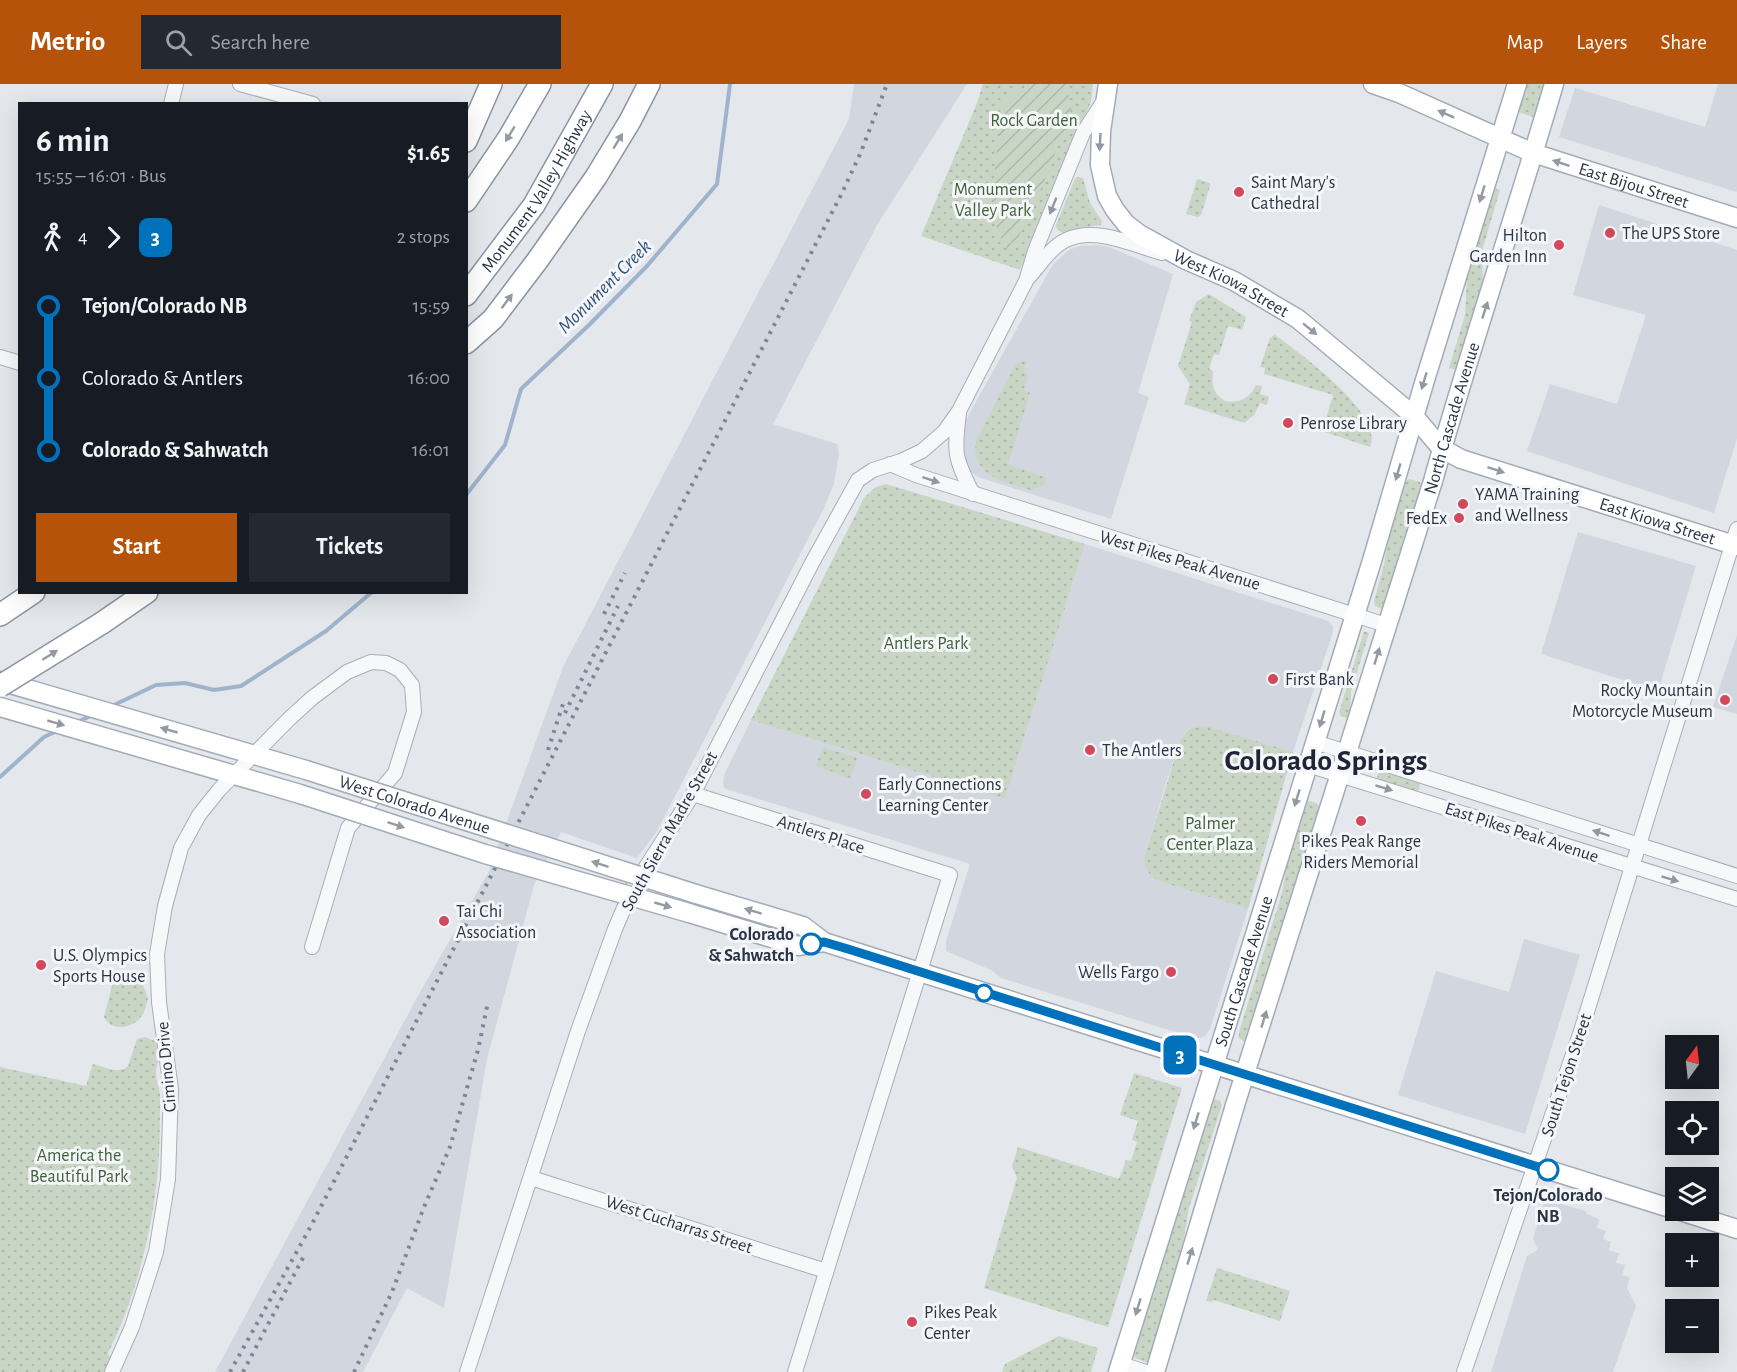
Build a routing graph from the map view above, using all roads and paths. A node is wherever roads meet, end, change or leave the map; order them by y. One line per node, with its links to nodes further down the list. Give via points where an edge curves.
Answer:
1 (176, 84): 11 (street)
2 (240, 84): 12 (street)
3 (491, 84): 13 (highway)
4 (540, 84): 16 (highway, one-way to 16)
5 (602, 84): 20 (highway, Monument Valley Highway, via 534,205)
6 (649, 84): 21 (highway, one-way to 6, via 493,319 570,214 602,168)
7 (1373, 84): 14 (main road, East Bijou Street, one-way to 7)
8 (1517, 84): 14 (main road, North Cascade Avenue)
9 (1554, 84): 15 (main road, North Cascade Avenue)
10 (1107, 91): 18 (main road, West Kiowa Street, one-way to 18, via 1100,165 1107,196 1126,224); 19 (street, one-way to 19, via 1083,133)
11 (172, 102)
12 (306, 102)
13 (468, 136)
14 (1499, 138): 15 (main road, East Bijou Street); 25 (main road, North Cascade Avenue, one-way to 25)
15 (1533, 153): 17 (main road, East Bijou Street, one-way to 15); 26 (main road, North Cascade Avenue, one-way to 15)
16 (468, 198)
17 (1737, 218)
18 (1186, 260): 19 (street, via 1091,235 1066,240 1050,252); 25 (main road, West Kiowa Street, one-way to 25, via 1234,281 1298,319)
19 (1026, 281): 24 (street)
20 (468, 292)
21 (468, 341)
22 (0, 357): 23 (street)
23 (18, 362)
24 (959, 411): 27 (street, South Sierra Madre Street, via 922,452); 28 (street, via 957,461)
25 (1414, 416): 26 (main road, West Kiowa Street); 33 (main road, North Cascade Avenue, one-way to 33)
26 (1442, 448): 29 (main road, East Kiowa Street, one-way to 29, via 1461,459); 34 (main road, North Cascade Avenue)
27 (890, 464): 28 (street, West Pikes Peak Avenue, one-way to 28); 44 (street, South Sierra Madre Street, via 864,475 851,491)
28 (973, 494): 33 (street, West Pikes Peak Avenue)
29 (1735, 540): 46 (street, South Tejon Street)
30 (31, 594): 32 (highway)
31 (144, 594): 35 (highway, one-way to 31, bridge)
32 (0, 615)
33 (1354, 615): 34 (street, West Pikes Peak Avenue); 37 (main road, North Cascade Avenue, one-way to 37)
34 (1386, 625): 38 (main road, North Cascade Avenue, one-way to 34)
35 (5, 684): 39 (main road, West Colorado Avenue, one-way to 35)
36 (0, 706): 41 (main road, West Colorado Avenue, one-way to 41)
37 (1315, 742): 38 (street, East Pikes Peak Avenue); 40 (main road, South Cascade Avenue)
38 (1347, 752): 42 (main road, South Cascade Avenue); 43 (street, East Pikes Peak Avenue)
39 (254, 755): 41 (street, Cimino Drive); 50 (main road, West Colorado Avenue, one-way to 39, bridge, via 803,926); 51 (street, Cimino Drive, via 304,705 347,672 370,662 386,663 400,670 412,685 414,712 395,773 348,828)
40 (1308, 765): 42 (street, East Pikes Peak Avenue); 53 (main road, South Cascade Avenue, one-way to 53)
41 (234, 774): 50 (main road, West Colorado Avenue, one-way to 50, bridge, via 485,854 798,946); 62 (street, Cimino Drive, via 188,833 165,906 157,969 171,1089 168,1179 156,1252 132,1327)
42 (1340, 775): 45 (street, East Pikes Peak Avenue, one-way to 45); 54 (main road, South Cascade Avenue, one-way to 42)
43 (1434, 780): 45 (street); 46 (street, East Pikes Peak Avenue, one-way to 43)
44 (693, 794): 52 (street, Antlers Place, via 950,875); 56 (street, South Sierra Madre Street, via 633,887 578,1031)
45 (1428, 802): 47 (street, East Pikes Peak Avenue)
46 (1638, 845): 47 (street, South Tejon Street); 48 (street, East Pikes Peak Avenue)
47 (1631, 867): 49 (street, East Pikes Peak Avenue, one-way to 49); 55 (street, South Tejon Street)
48 (1737, 876)
49 (1737, 899)
50 (824, 942): 52 (main road, West Colorado Avenue)
51 (312, 947)
52 (920, 973): 53 (main road, West Colorado Avenue); 60 (street)
53 (1214, 1065): 54 (main road, West Colorado Avenue); 61 (main road, South Cascade Avenue, one-way to 61)
54 (1246, 1075): 55 (main road, West Colorado Avenue); 66 (main road, South Cascade Avenue, one-way to 54)
55 (1535, 1166): 57 (main road, West Colorado Avenue); 67 (street, South Tejon Street)
56 (531, 1178): 60 (street, West Cucharras Street); 63 (street, South Sierra Madre Street)
57 (1665, 1207)
58 (1711, 1221): 59 (main road, West Colorado Avenue)
59 (1737, 1229)
60 (826, 1271): 64 (street)
61 (1119, 1368): 65 (street)
62 (112, 1372)
63 (467, 1372)
64 (795, 1372)
65 (1146, 1372)
66 (1155, 1372)
67 (1464, 1372)

